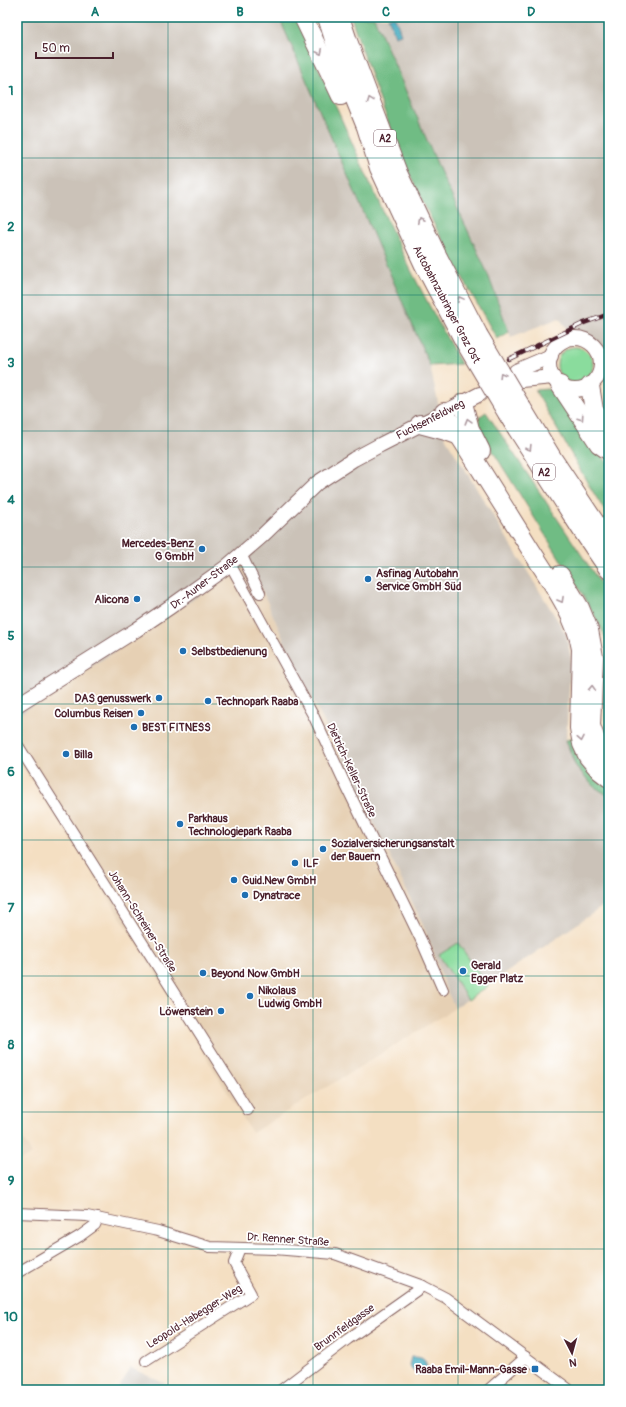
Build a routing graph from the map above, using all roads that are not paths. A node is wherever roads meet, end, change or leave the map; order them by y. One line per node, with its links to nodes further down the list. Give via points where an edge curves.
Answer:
1 (303, 17): 4 (highway, one-way to 4, via 356,130)
2 (327, 17): 4 (highway, Autobahnzubringer Graz Ost / A2)
3 (340, 17): 5 (highway, Autobahnzubringer Graz Ost / A2, one-way to 3, via 437,255 398,173)
4 (379, 168): 5 (highway, Autobahnzubringer Graz Ost / A2, via 423,263)
5 (471, 337): 12 (highway, Autobahnzubringer Graz Ost / A2, bridge)
6 (551, 356): 7 (main road, via 550,366); 7 (main road, via 518,375); 8 (main road, via 561,343 576,338 588,341 596,348 601,363 599,374)
7 (557, 381): 8 (main road, via 573,389); 17 (highway, one-way to 17, via 599,444)
8 (590, 386): 14 (highway, via 594,410)
9 (480, 394): 10 (main road, Fuchsenfeldweg)
10 (463, 403): 11 (main road, Fuchsenfeldweg); 25 (highway, one-way to 10, via 600,754 591,726 594,657 586,619 478,446)
11 (444, 412): 13 (main road, Fuchsenfeldweg); 15 (highway)
12 (515, 412): 18 (highway, Autobahnzubringer Graz Ost / A2, via 553,459); 21 (highway, Autobahnzubringer Graz Ost / A2, one-way to 21, via 569,510)
13 (420, 424): 15 (highway); 16 (main road, Fuchsenfeldweg)
14 (609, 434)
15 (460, 436): 26 (highway, one-way to 26, via 574,625 581,649 579,728 582,744 588,757)
16 (380, 445): 19 (main road, Dr.-Auner-Straße, via 317,483)
17 (609, 451)
18 (609, 544)
19 (241, 554): 20 (main road, Dr.-Auner-Straße); 22 (street)
20 (230, 564): 23 (main road, Dr.-Auner-Straße, via 170,607); 27 (street, Dietrich-Keller-Straße, via 314,716)
21 (609, 570)
22 (260, 593)
23 (17, 705)
24 (17, 744): 28 (street, Johann-Schreiner-Straße)
25 (609, 764)
26 (609, 778)
27 (443, 990)
28 (248, 1110)
29 (17, 1213): 30 (street, Dr. Renner Straße)
30 (98, 1218): 31 (street, Dr. Renner Straße, via 158,1231 210,1247); 32 (street, via 96,1225 80,1236)
31 (240, 1248): 33 (street, Dr. Renner Straße, via 335,1254); 35 (street, Leopold-Habegger-Weg, via 234,1263 251,1294)
32 (17, 1273)
33 (423, 1286): 34 (street, Dr. Renner Straße, via 446,1298); 36 (street, Brunnfeldgasse, via 348,1338)
34 (526, 1357): 37 (street); 38 (street, Dr. Renner Straße)
35 (146, 1361)
36 (281, 1390)
37 (488, 1390)
38 (570, 1390)

